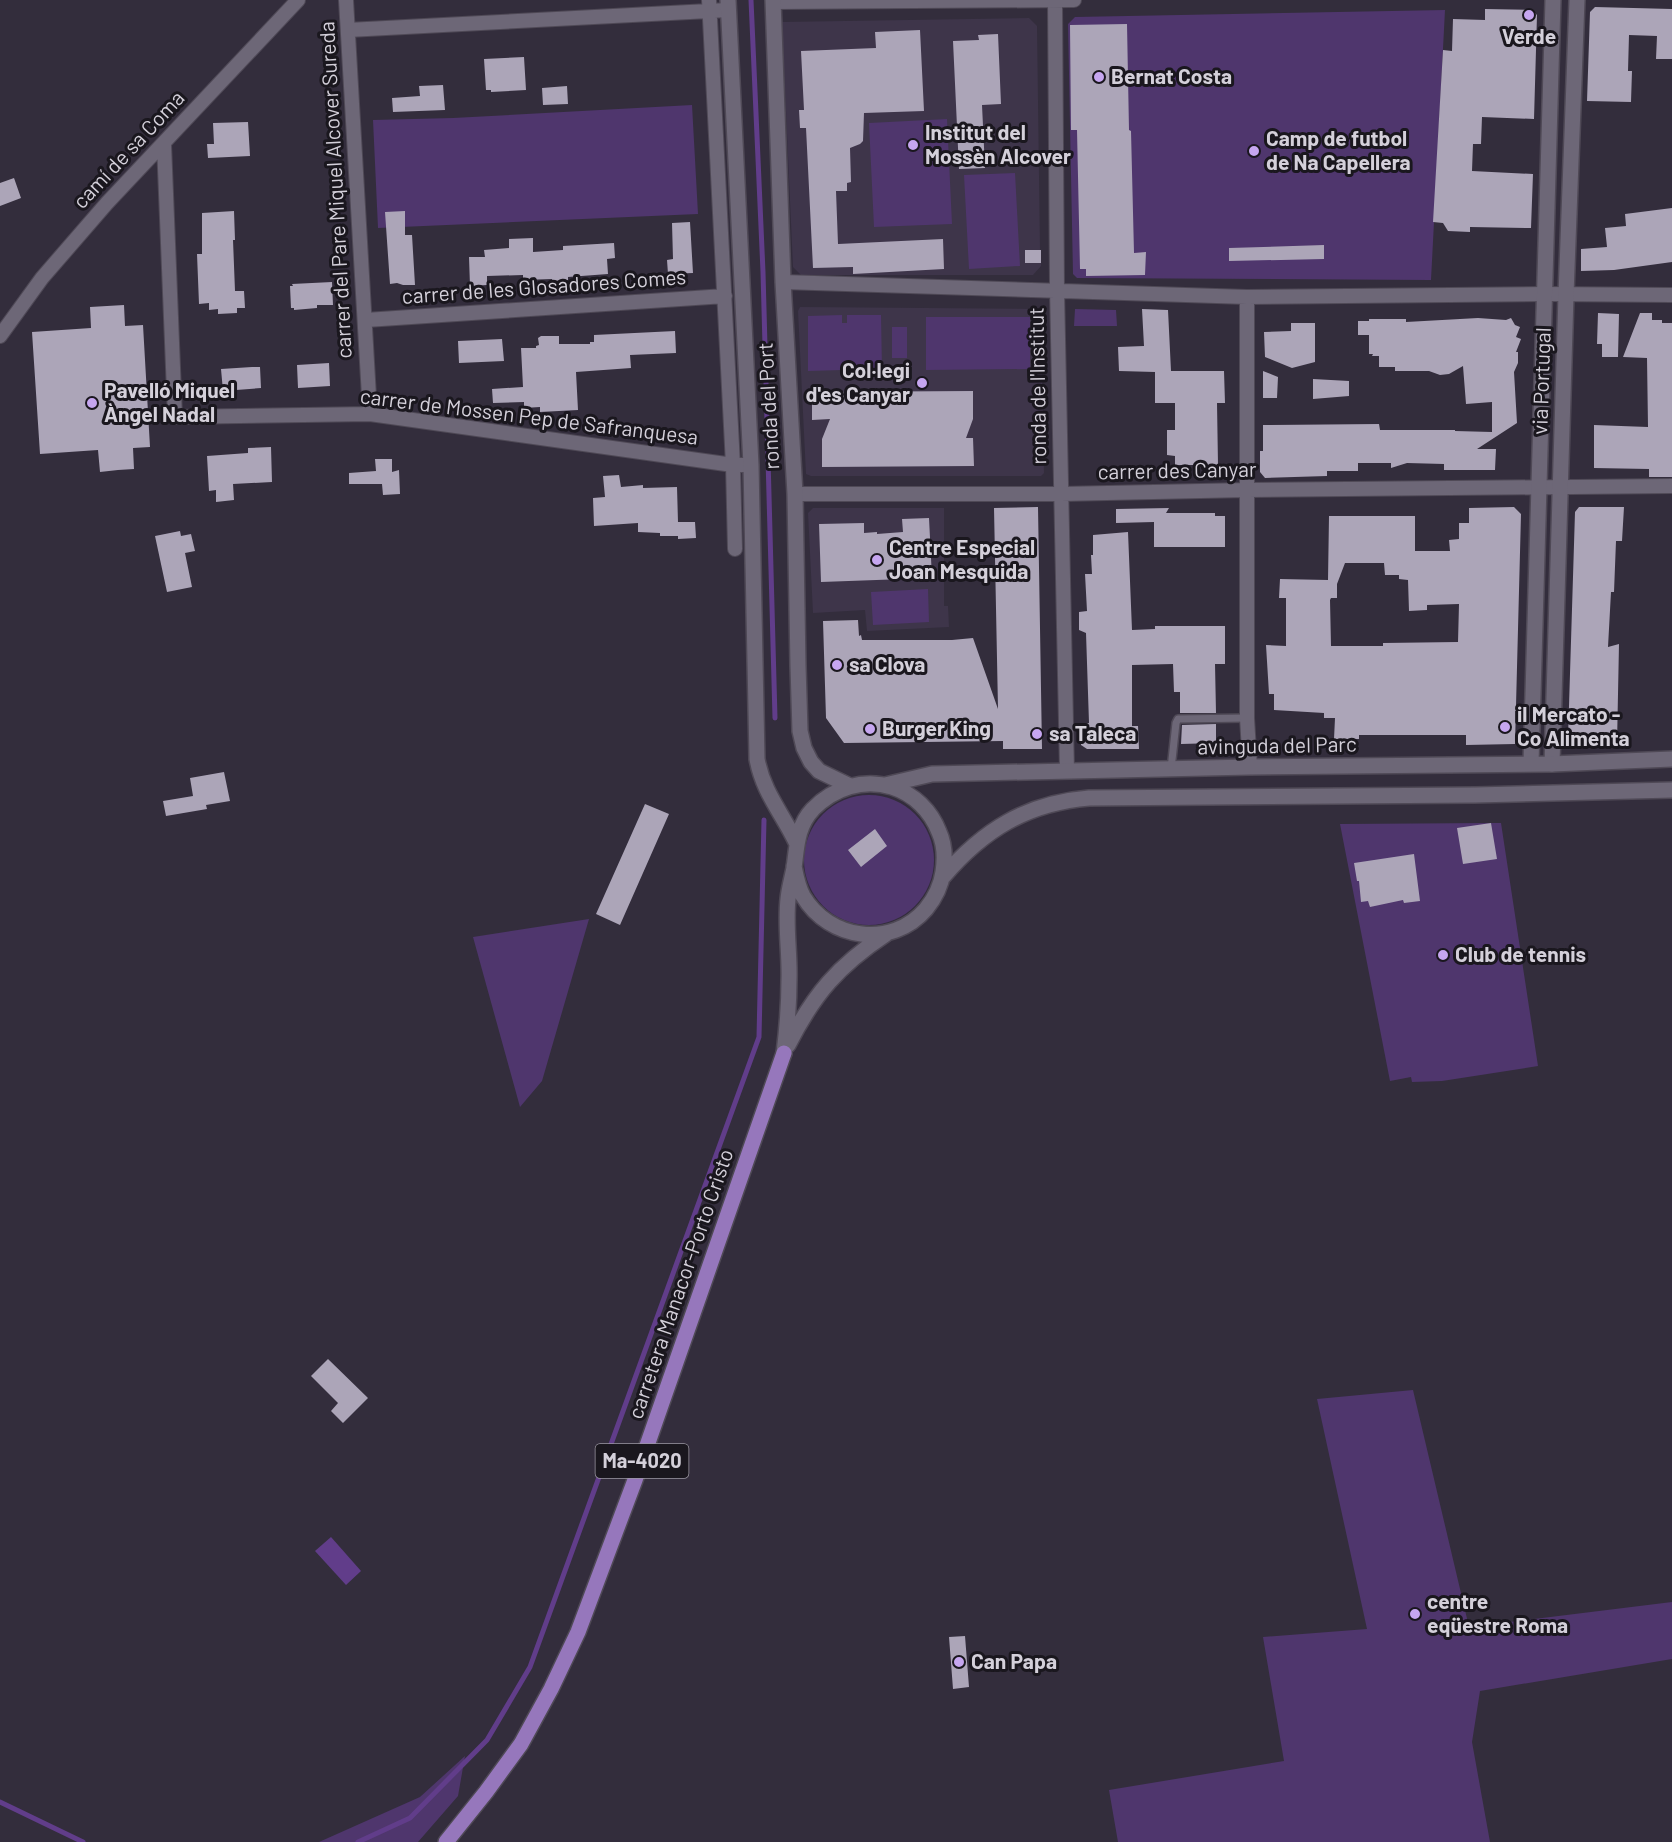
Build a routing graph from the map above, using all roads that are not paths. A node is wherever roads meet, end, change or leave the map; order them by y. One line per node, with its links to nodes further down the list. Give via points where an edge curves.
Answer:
1 (298, 0): 11 (street, camí de sa Coma)
2 (346, 0): 10 (street, carrer del Pare Miquel Alcover Sureda)
3 (1055, 0): 4 (street); 7 (street); 13 (street, ronda de l'Institut)
4 (1074, 0)
5 (1553, 0): 14 (main road, via Portugal)
6 (1577, 0): 15 (main road, via Portugal)
7 (773, 1): 12 (main road, ronda del Port / Ma-4020)
8 (728, 5): 9 (street); 23 (main road, ronda del Port)
9 (709, 6): 10 (street); 17 (street, ronda del Port)
10 (348, 30): 19 (street, carrer del Pare Miquel Alcover Sureda)
11 (164, 144): 20 (street, camí de sa Coma, via 42,278); 21 (street, carrer de Mossen Pep de Safranquesa, via 175,417)
12 (783, 282): 13 (street); 28 (main road, ronda del Port / Ma-4020)
13 (1057, 290): 18 (street); 29 (street, ronda de l'Institut)
14 (1545, 294): 15 (street); 18 (street); 25 (main road, via Portugal)
15 (1566, 295): 16 (street); 26 (main road, via Portugal)
16 (1672, 295)
17 (725, 296): 19 (street, carrer de les Glosadores Comes); 22 (street, ronda del Port)
18 (1247, 297): 27 (street)
19 (366, 320): 21 (street, carrer del Pare Miquel Alcover Sureda)
20 (0, 336)
21 (370, 414): 22 (street, carrer de Mossen Pep de Safranquesa)
22 (733, 465): 23 (street, ronda del Port); 30 (street, ronda del Port)
23 (751, 465): 41 (main road, ronda del Port, via 760,776)
24 (1672, 486): 26 (street, carrer des Canyar)
25 (1540, 488): 26 (street, carrer des Canyar); 27 (street, carrer des Canyar); 33 (main road, via Portugal)
26 (1560, 488): 34 (main road, via Portugal)
27 (1247, 490): 29 (street, carrer des Canyar); 31 (street)
28 (795, 494): 29 (street, carrer des Canyar); 39 (main road, ronda del Port / Ma-4020, via 800,731 804,748 819,771)
29 (1061, 494): 37 (street, ronda de l'Institut)
30 (735, 549)
31 (1247, 718): 35 (street); 36 (lane, via 1179,719)
32 (1672, 759): 34 (main road, avinguda del Parc)
33 (1531, 764): 34 (main road, avinguda del Parc); 35 (main road, avinguda del Parc)
34 (1552, 764)
35 (1250, 767): 36 (main road, avinguda del Parc)
36 (1172, 769): 37 (main road, avinguda del Parc)
37 (1067, 771): 38 (main road, avinguda del Parc, via 932,774)
38 (885, 785): 39 (main road, Ma-4020); 43 (main road, Ma-4020, via 910,795 929,813 944,851)
39 (850, 786): 41 (main road, Ma-4020, via 828,797 810,813)
40 (1672, 790): 43 (main road, via 1067,800 1028,811 1004,823 968,850)
41 (796, 842): 42 (main road, Ma-4020)
42 (794, 866): 44 (main road, Ma-4020, via 802,894 831,925 858,934); 45 (main road, Ma-4020, via 788,899 789,1012)
43 (943, 878): 44 (main road, Ma-4020, via 922,913)
44 (887, 933): 45 (main road, Ma-4020, via 827,983 803,1016)
45 (784, 1053): 46 (main road, carretera Manacor-Porto Cristo / Ma-4020, via 578,1632 520,1744)
46 (446, 1842)

